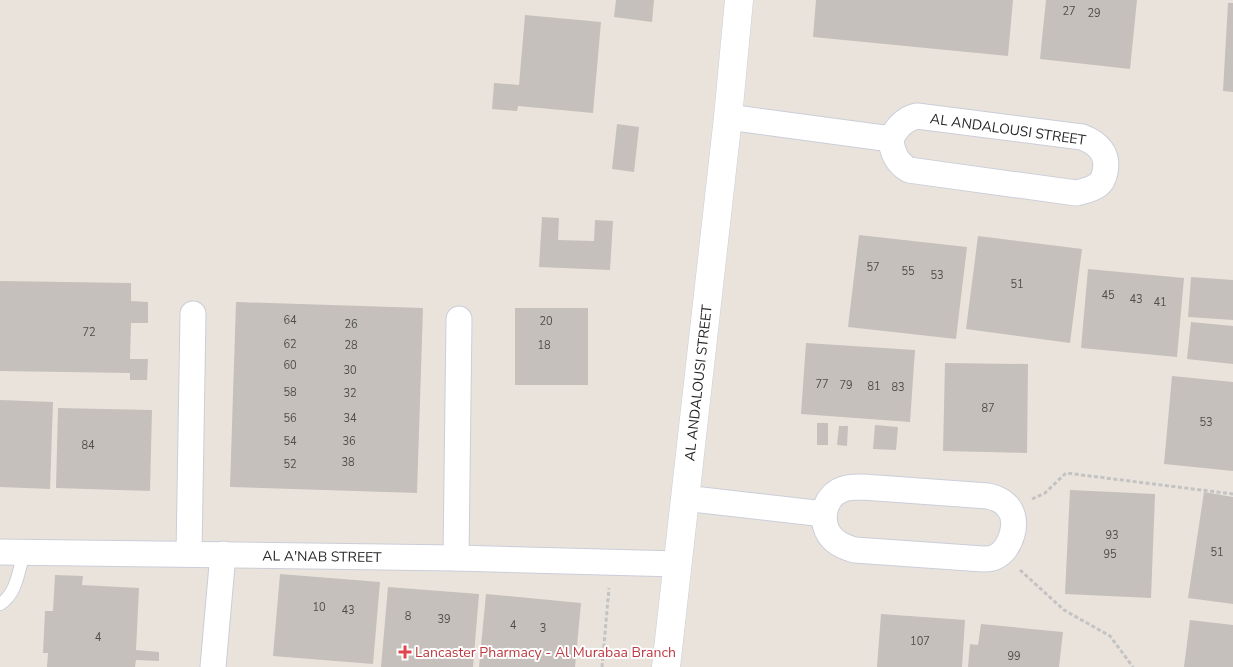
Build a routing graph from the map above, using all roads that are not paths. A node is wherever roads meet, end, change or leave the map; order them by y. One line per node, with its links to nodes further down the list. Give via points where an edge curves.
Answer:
1 (739, 0): 2 (street, AL ANDALOUSI STREET)
2 (728, 117): 3 (street); 6 (street, AL ANDALOUSI STREET)
3 (891, 139): 3 (street, AL ANDALOUSI STREET, via 894,153 902,166 915,172 944,176 1076,193 1099,184 1106,167 1100,148 1082,137 955,120 910,118 898,127)
4 (193, 314): 9 (street)
5 (458, 319): 11 (street)
6 (684, 498): 7 (street); 12 (street, AL ANDALOUSI STREET)
7 (824, 514): 7 (street, via 835,493 863,487 988,496 999,499 1009,508 1013,521 1009,544 995,558 983,559 855,550 833,539 827,531)
8 (12, 552): 9 (street, AL A'NAB STREET); 13 (lane, via 12,590)
9 (189, 554): 10 (street, AL A'NAB STREET)
10 (223, 554): 11 (street, AL A'NAB STREET); 14 (street)
11 (456, 558): 12 (street, AL A'NAB STREET)
12 (677, 564): 15 (street, AL ANDALOUSI STREET)
13 (0, 604)
14 (213, 667)
15 (666, 667)

